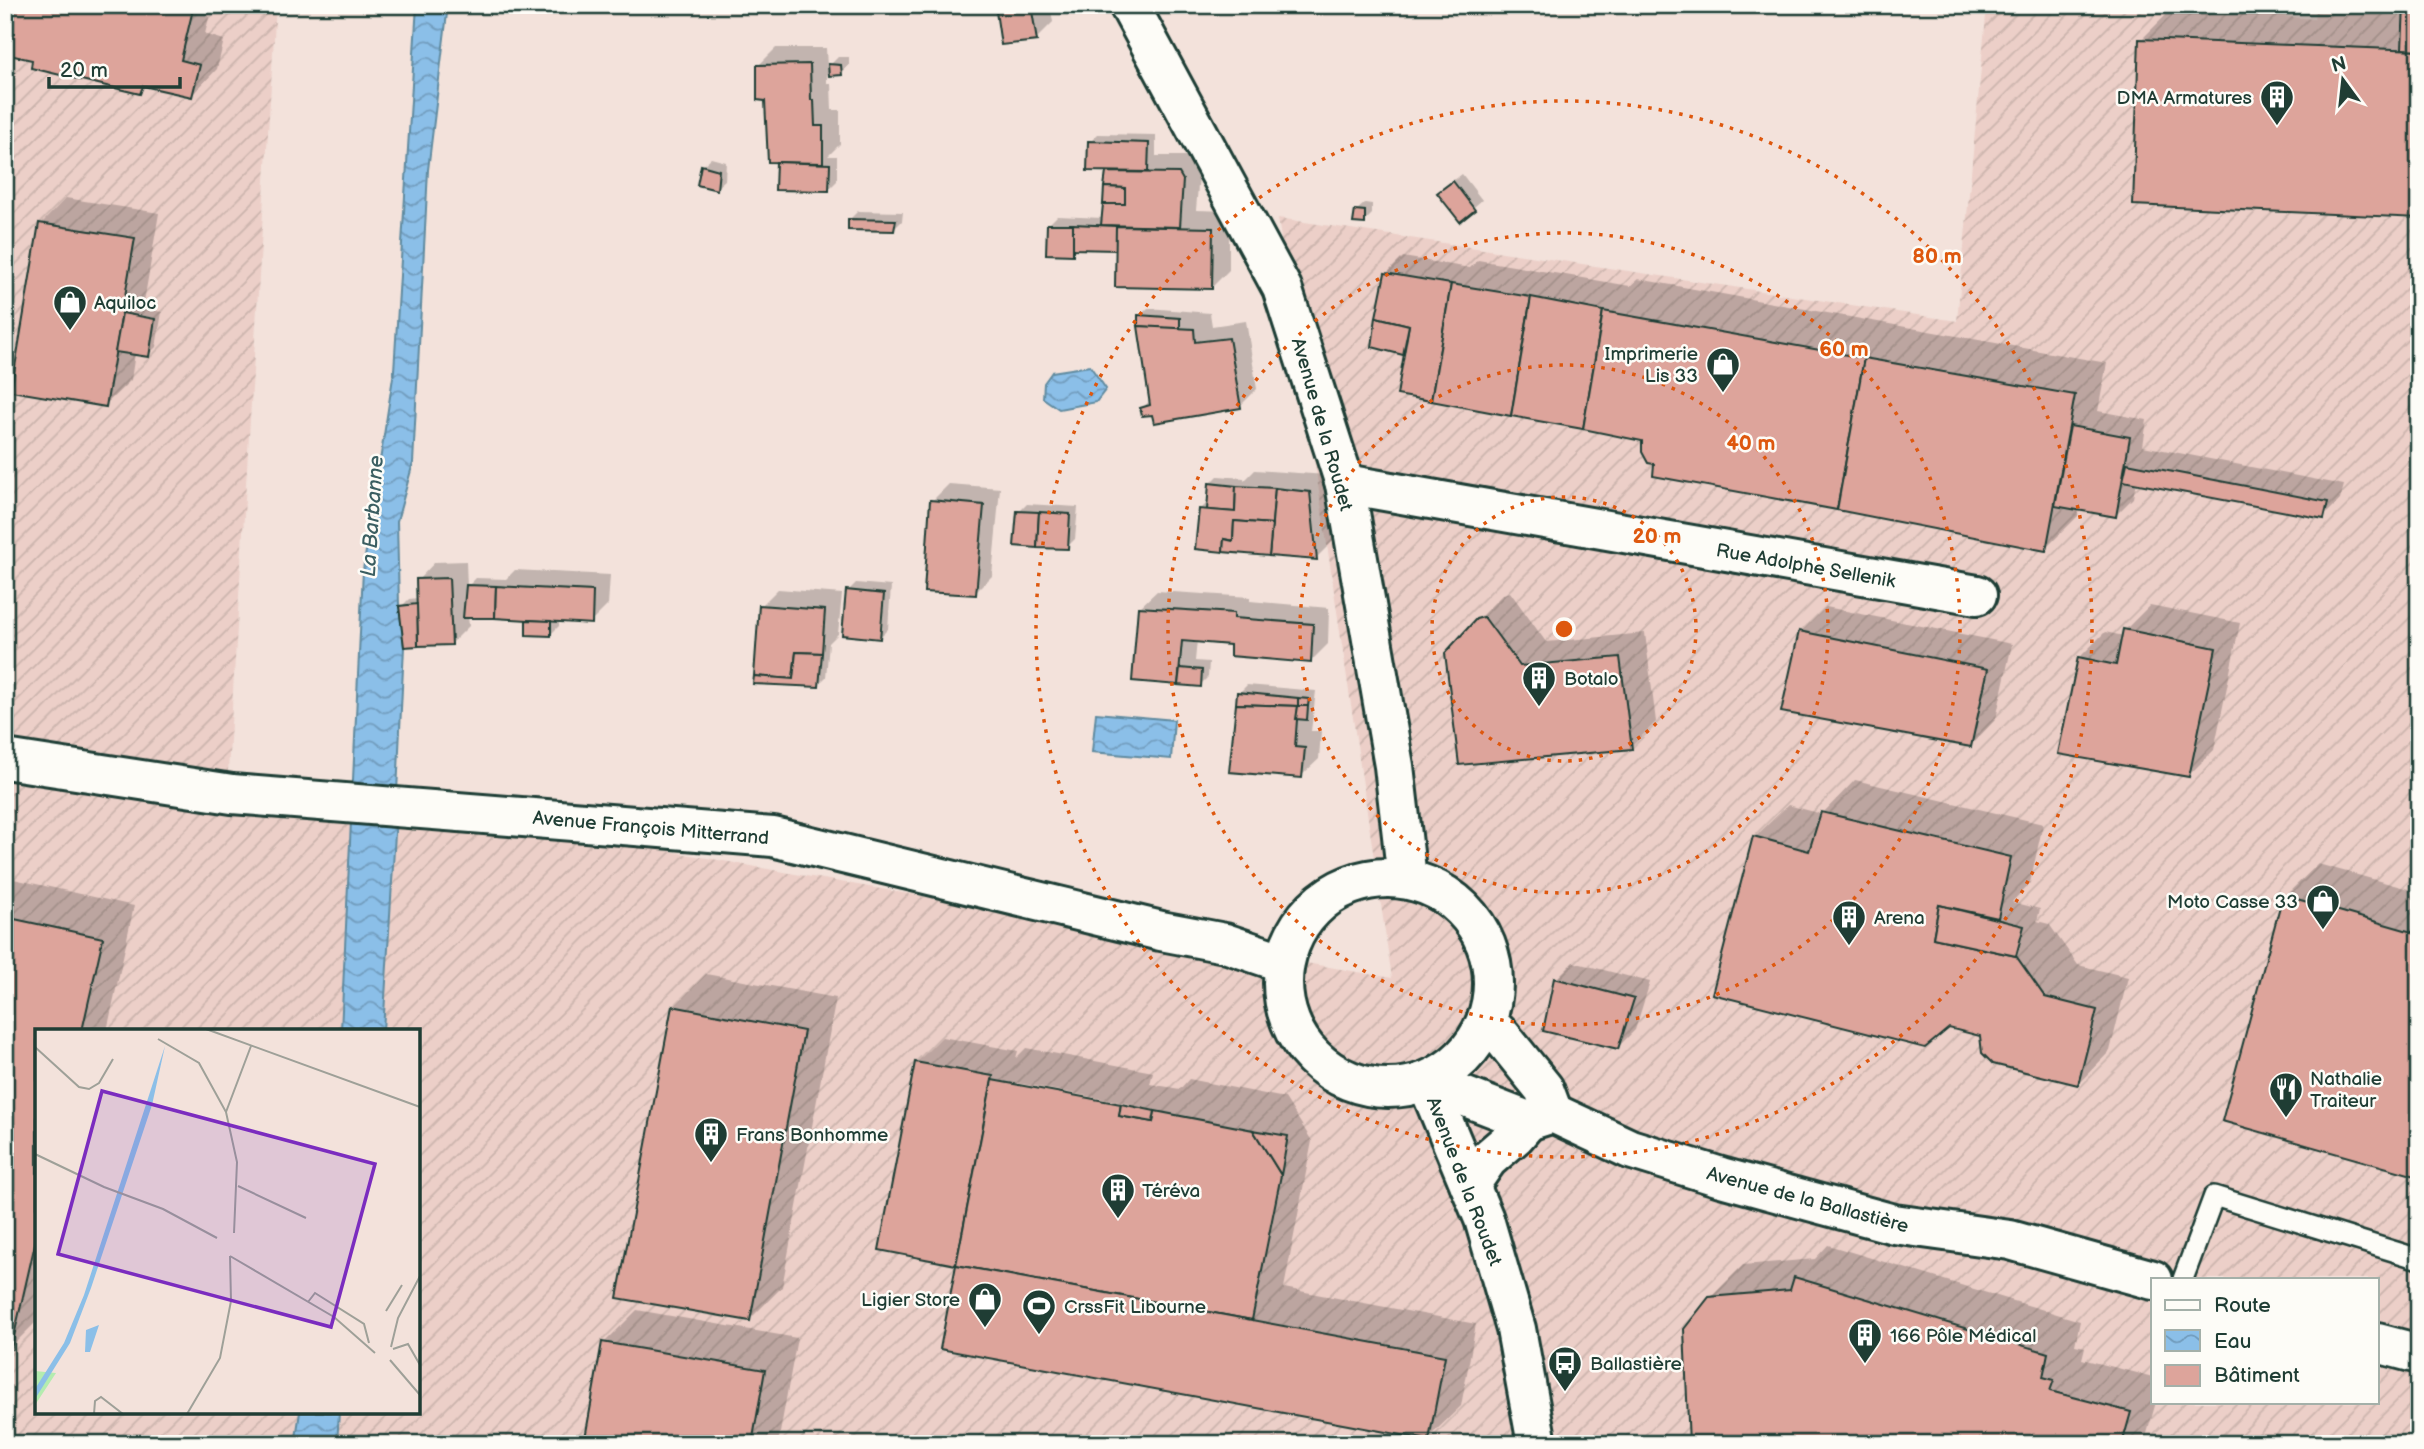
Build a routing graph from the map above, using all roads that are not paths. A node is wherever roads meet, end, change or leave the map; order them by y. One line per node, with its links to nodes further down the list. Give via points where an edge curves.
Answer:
1 (1129, 5): 2 (main road, Avenue de la Roudet, via 1282,288)
2 (1345, 484): 3 (main road, Rue Adolphe Sellenik); 5 (main road, Avenue de la Roudet, via 1394,766)
3 (1977, 595)
4 (5, 759): 6 (main road, Avenue François Mitterrand, via 232,794 773,837 1225,943)
5 (1407, 879): 6 (main road, via 1378,878 1351,884 1326,897 1307,916); 7 (main road, via 1439,890 1466,911 1485,939 1494,972)
6 (1284, 963): 8 (main road, via 1283,995 1292,1026 1317,1060 1363,1086 1395,1089)
7 (1487, 1022): 8 (main road, via 1468,1053); 9 (main road, via 1544,1089)
8 (1427, 1082): 9 (main road, Avenue de la Ballastière); 10 (main road, Avenue de la Roudet)
9 (1540, 1117): 10 (main road, via 1488,1159); 13 (main road, Avenue de la Ballastière, via 1721,1178 1894,1224 2010,1240)
10 (1470, 1185): 16 (main road, Avenue de la Roudet, via 1516,1329)
11 (2419, 1259): 12 (lane, via 2214,1196)
12 (2183, 1278)
13 (2151, 1279)
14 (2378, 1343): 15 (main road)
15 (2419, 1354)
16 (1537, 1444)

